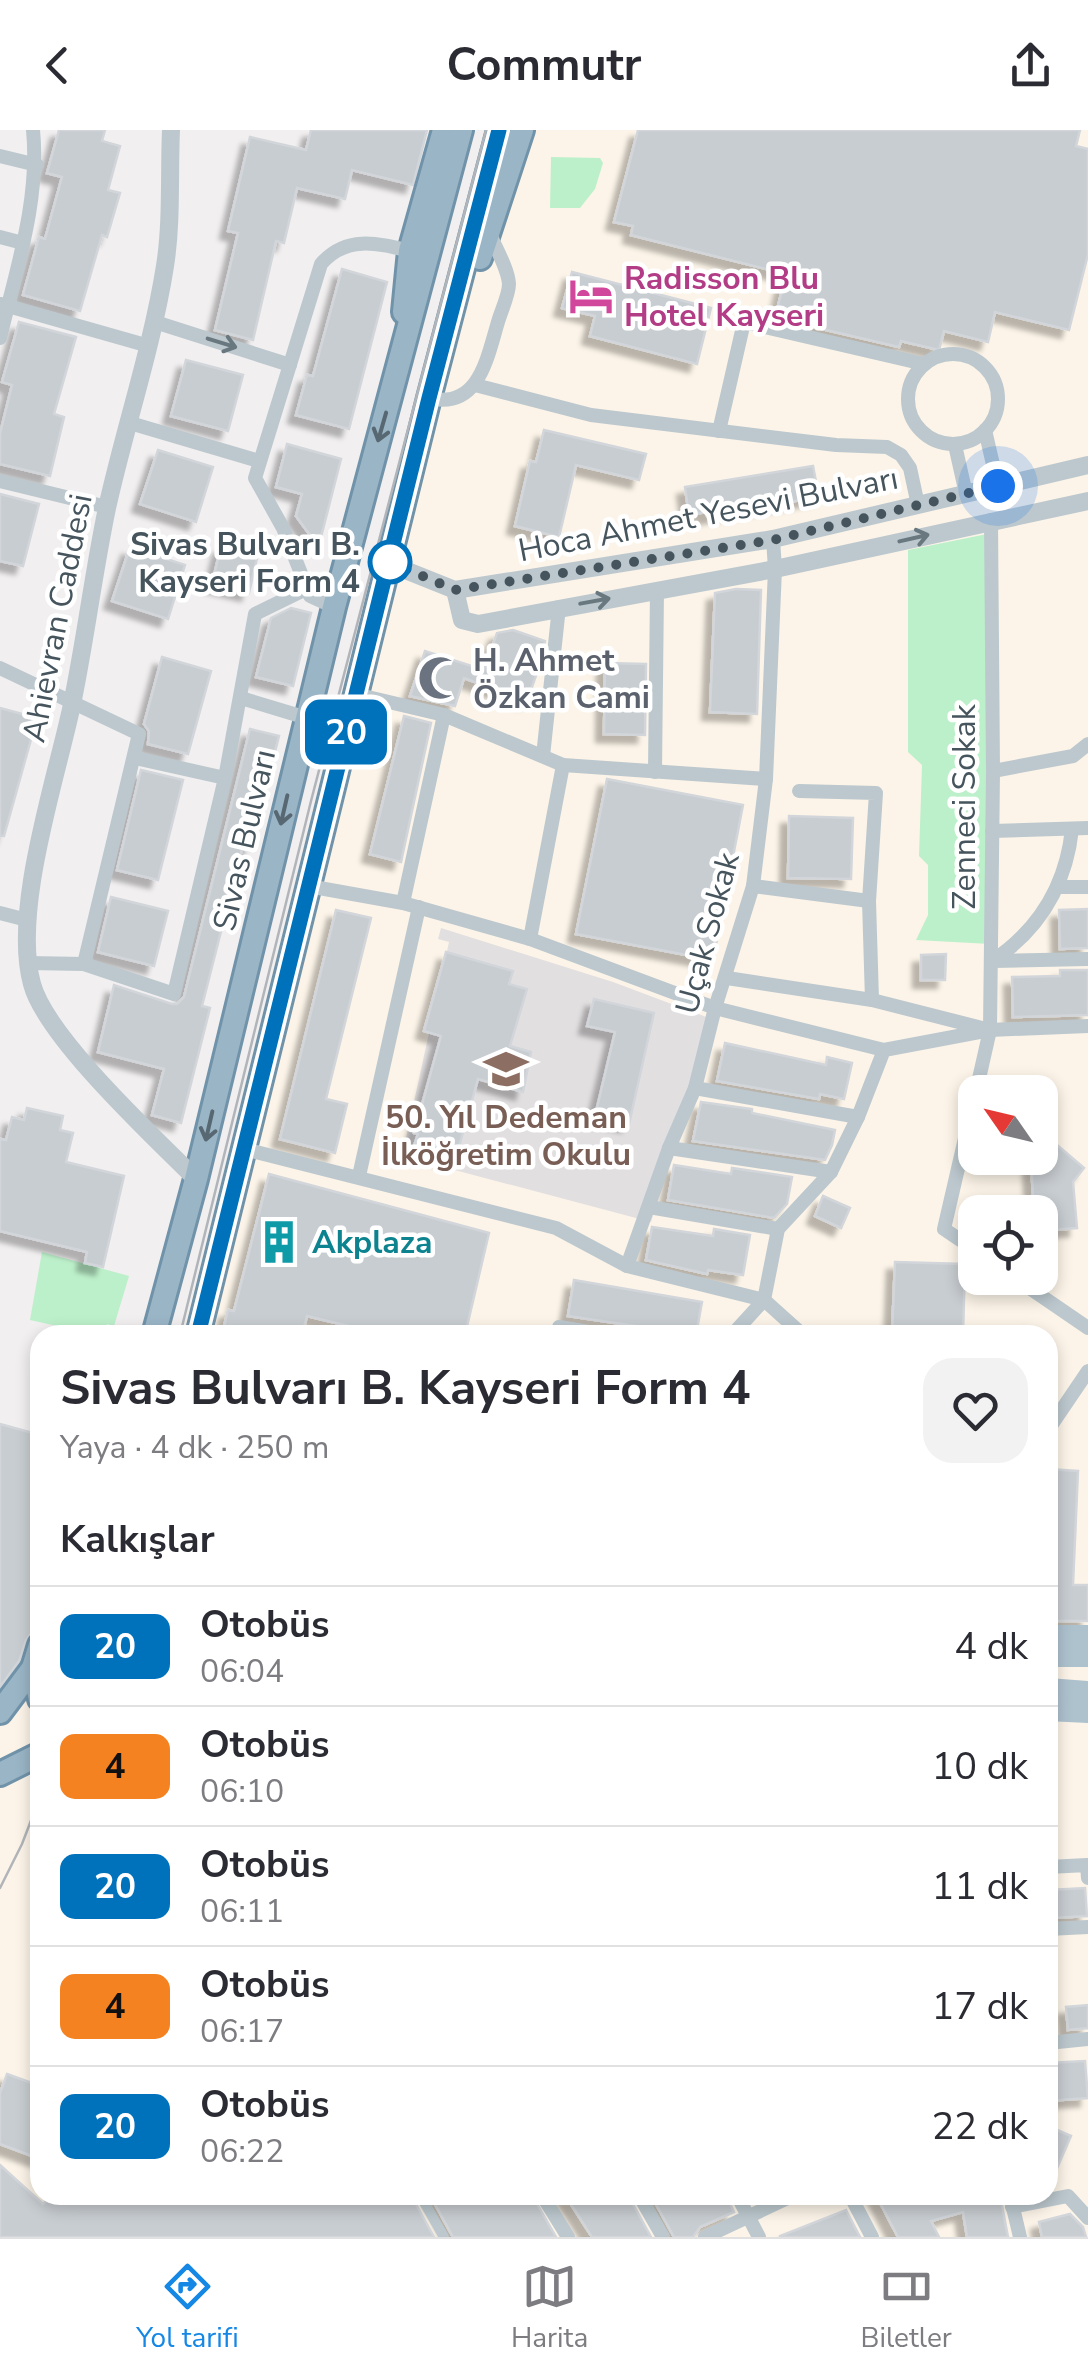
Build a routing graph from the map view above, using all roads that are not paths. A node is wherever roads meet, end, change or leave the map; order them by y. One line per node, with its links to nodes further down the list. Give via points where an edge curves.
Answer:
1 (32, 130): 8 (street)
2 (171, 130): 14 (street, Ahievran Caddesi, via 166,261)
3 (444, 130): 12 (highway)
4 (461, 130): 17 (highway, Sivas Bulvarı)
5 (500, 130): 21 (highway)
6 (522, 130): 9 (highway)
7 (0, 156): 8 (street)
8 (37, 166): 11 (street)
9 (489, 232): 20 (street, via 509,284); 21 (highway)
10 (0, 237): 11 (street)
11 (23, 243): 13 (street)
12 (410, 251): 17 (highway); 19 (street, via 352,243 327,256)
13 (4, 305): 15 (street); 16 (street)
14 (155, 322): 16 (street, Ahievran Caddesi); 19 (street, one-way to 19)
15 (0, 338)
16 (149, 346): 22 (street, Ahievran Caddesi)
17 (402, 359): 41 (highway, Sivas Bulvarı, one-way to 41)
18 (924, 364): 23 (street, via 952,354 982,365 998,393); 24 (street, via 744,322); 25 (street, via 907,394 910,416 932,440)
19 (290, 365): 26 (street)
20 (476, 385): 21 (street, via 452,399); 24 (street, via 591,415)
21 (429, 398): 36 (highway)
22 (130, 422): 26 (street); 33 (street, Ahievran Caddesi)
23 (986, 430): 25 (street); 29 (street)
24 (719, 431): 32 (street, via 887,447 910,468)
25 (955, 445): 30 (street)
26 (259, 462): 38 (street, via 255,478)
27 (1088, 466): 29 (street, Hoca Ahmet Yesevi Bulvarı)
28 (0, 481): 33 (street)
29 (998, 486): 30 (street, Hoca Ahmet Yesevi Bulvarı)
30 (966, 494): 32 (street, Hoca Ahmet Yesevi Bulvarı)
31 (1088, 501): 34 (street, Hoca Ahmet Yesevi Bulvarı)
32 (918, 505): 35 (street, Hoca Ahmet Yesevi Bulvarı)
33 (107, 508): 46 (street, Ahievran Caddesi)
34 (991, 520): 37 (street, Hoca Ahmet Yesevi Bulvarı, one-way to 34); 53 (street, Zenneci Sokak)
35 (773, 540): 37 (street, Uçak Sokak); 39 (street, Hoca Ahmet Yesevi Bulvarı)
36 (390, 564): 39 (street); 44 (highway)
37 (776, 570): 40 (street, Hoca Ahmet Yesevi Bulvarı); 56 (street, Uçak Sokak)
38 (306, 589): 41 (street, via 316,602); 45 (street, via 255,614)
39 (455, 590): 42 (street, Hoca Ahmet Yesevi Bulvarı, via 459,615 469,624)
40 (657, 590): 42 (street, Hoca Ahmet Yesevi Bulvarı, one-way to 40); 54 (street)
41 (334, 607): 48 (highway, Sivas Bulvarı)
42 (558, 608): 50 (street)
43 (0, 668): 46 (street)
44 (355, 694): 47 (street); 61 (highway)
45 (240, 698): 48 (street); 55 (street)
46 (72, 704): 51 (street, via 139,734); 69 (street, Ahievran Caddesi)
47 (444, 715): 50 (street); 66 (street)
48 (306, 718): 89 (highway, Sivas Bulvarı, one-way to 89)
49 (1088, 744): 53 (street, via 1074,756)
50 (543, 756): 52 (street)
51 (135, 758): 55 (street); 74 (street)
52 (564, 765): 54 (street); 70 (street)
53 (993, 771): 60 (street, Zenneci Sokak)
54 (655, 772): 56 (street)
55 (225, 778): 74 (street, via 174,994)
56 (766, 780): 62 (street, Uçak Sokak)
57 (800, 791): 65 (street, via 876,794)
58 (1088, 828): 59 (street)
59 (1072, 829): 60 (street); 63 (street)
60 (992, 830): 73 (street, Zenneci Sokak)
61 (308, 886): 66 (street); 85 (highway)
62 (753, 886): 65 (street); 75 (street, Uçak Sokak)
63 (1058, 887): 64 (street); 73 (street, via 1030,930)
64 (1088, 887)
65 (869, 901): 76 (street)
66 (403, 902): 67 (street)
67 (419, 907): 70 (street); 88 (street)
68 (0, 913): 69 (street)
69 (27, 920): 72 (street, Ahievran Caddesi)
70 (530, 938): 77 (street)
71 (1088, 959): 73 (street)
72 (28, 962): 74 (street); 89 (street, Ahievran Caddesi, via 38,1000 58,1031)
73 (991, 962): 79 (street, Zenneci Sokak)
74 (84, 964)
75 (727, 978): 76 (street); 77 (street, Uçak Sokak)
76 (872, 1000): 79 (street)
77 (716, 1008): 80 (street); 82 (street, Uçak Sokak)
78 (1088, 1026): 79 (street)
79 (990, 1030): 80 (street); 81 (street, Zenneci Sokak)
80 (884, 1050): 83 (street)
81 (979, 1075)
82 (695, 1088): 83 (street); 84 (street, Uçak Sokak)
83 (858, 1117): 87 (street)
84 (668, 1148): 87 (street); 90 (street, Uçak Sokak)
85 (244, 1149): 88 (street); 97 (highway)
86 (958, 1168): 92 (street, Zenneci Sokak, via 944,1229)
87 (831, 1172): 91 (street)
88 (359, 1176): 93 (street, via 556,1228)
89 (196, 1179): 96 (highway, Sivas Bulvarı)
90 (649, 1207): 91 (street); 93 (street, Uçak Sokak)
91 (778, 1230): 95 (street)
92 (958, 1238)
93 (627, 1266): 95 (street)
94 (1040, 1295): 100 (street)
95 (764, 1300): 98 (street); 99 (street)
96 (157, 1325)
97 (200, 1325)
98 (741, 1325)
99 (792, 1325)
100 (1088, 1328)
101 (1088, 1371): 102 (street)
102 (1058, 1415)
103 (1058, 1636): 104 (main road)
104 (1088, 1636)
105 (1058, 1656): 106 (main road)
106 (1088, 1656)
107 (30, 1672): 111 (highway)
108 (1058, 1690): 109 (main road)
109 (1088, 1692)
110 (1058, 1710): 112 (main road)
111 (0, 1712)
112 (1088, 1712)
113 (30, 1759): 114 (highway)
114 (0, 1774)
115 (1058, 1866): 116 (street, via 1087,1865)
116 (1088, 1878)
117 (1088, 1927): 118 (street)
118 (1058, 1928)
119 (1088, 2040): 120 (street)
120 (1058, 2042)
121 (1058, 2197): 130 (street, via 1068,2196)
122 (426, 2205): 131 (street)
123 (548, 2205): 132 (street)
124 (645, 2205): 133 (street)
125 (743, 2205): 129 (street)
126 (773, 2205): 129 (street)
127 (855, 2205): 136 (street)
128 (1012, 2205): 137 (street)
129 (749, 2216): 134 (street); 135 (street)
130 (1088, 2218)
131 (444, 2237)
132 (568, 2237)
133 (663, 2237)
134 (705, 2237)
135 (759, 2237)
136 (872, 2237)
137 (1020, 2237)

